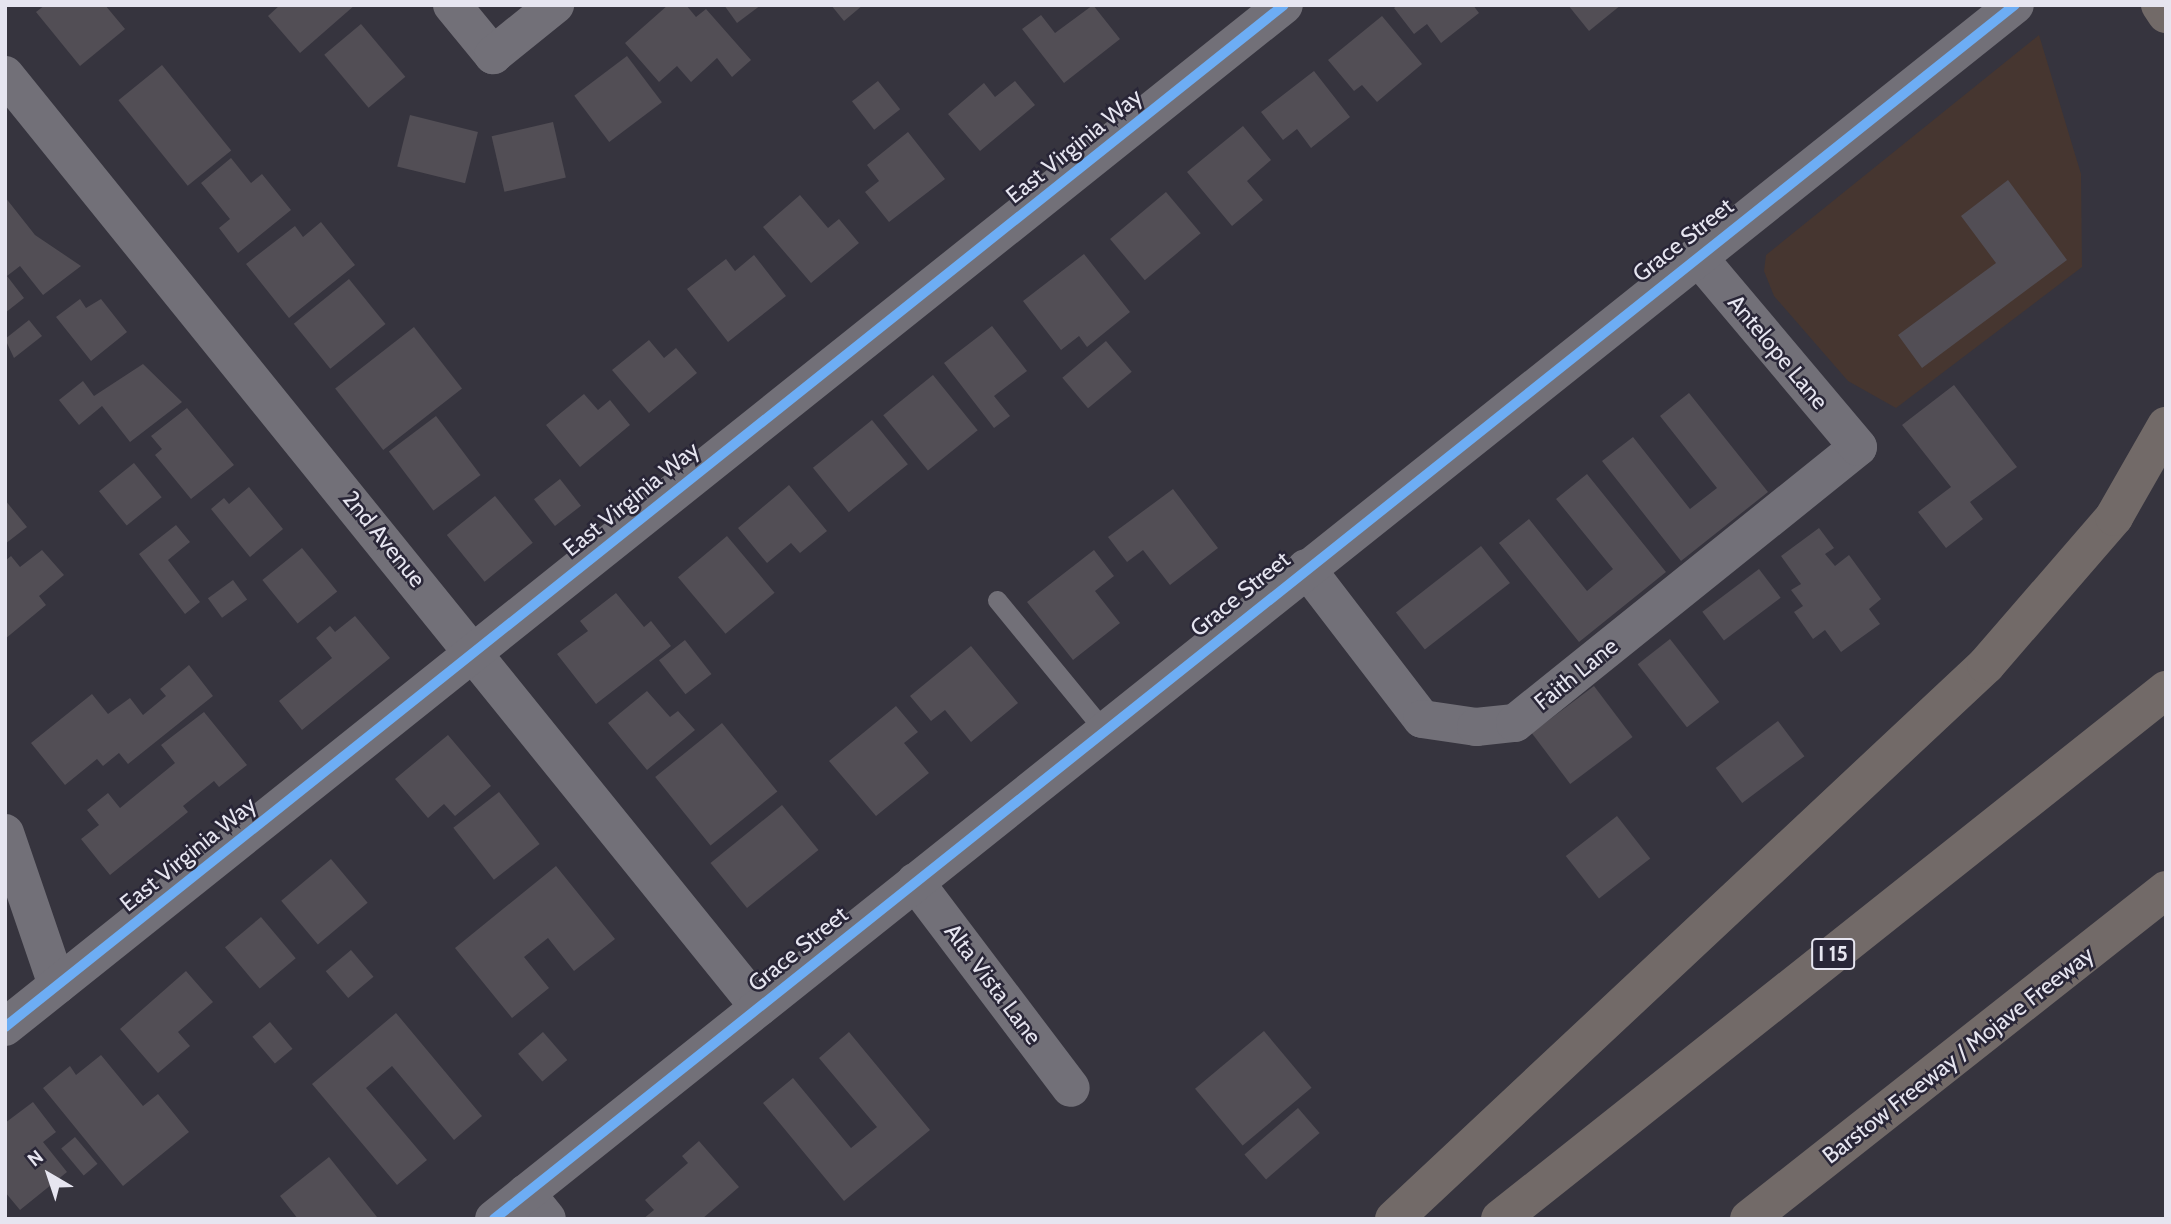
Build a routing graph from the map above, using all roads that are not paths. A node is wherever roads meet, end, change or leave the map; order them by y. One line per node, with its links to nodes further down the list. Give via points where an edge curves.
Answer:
1 (452, 5): 2 (street, via 494,55)
2 (555, 5)
3 (1284, 5): 13 (street, East Virginia Way)
4 (2015, 5): 8 (street, Grace Street)
5 (2160, 5): 6 (highway)
6 (2166, 14)
7 (5, 75): 13 (street, 2nd Avenue)
8 (1697, 256): 10 (street, Antelope Lane); 11 (street, Grace Street)
9 (2166, 426): 25 (highway, via 2114,517 1986,665)
10 (1858, 447): 11 (street, Faith Lane, via 1515,723 1476,727 1422,719)
11 (1306, 568): 15 (street, Grace Street)
12 (997, 600): 15 (lane)
13 (475, 650): 19 (street, East Virginia Way); 20 (street, 2nd Avenue)
14 (2166, 690): 26 (highway, I 15)
15 (1103, 729): 17 (street, Grace Street)
16 (5, 833): 19 (street)
17 (915, 882): 20 (street, Grace Street); 22 (street, Alta Vista Lane)
18 (2166, 890): 27 (highway, Barstow Freeway / Mojave Freeway)
19 (57, 985): 21 (street, East Virginia Way)
20 (759, 1007): 23 (street, Grace Street)
21 (5, 1027)
22 (1071, 1088)
23 (536, 1206): 24 (street, Grace Street)
24 (494, 1219)
25 (1394, 1219)
26 (1500, 1219)
27 (1749, 1219)

